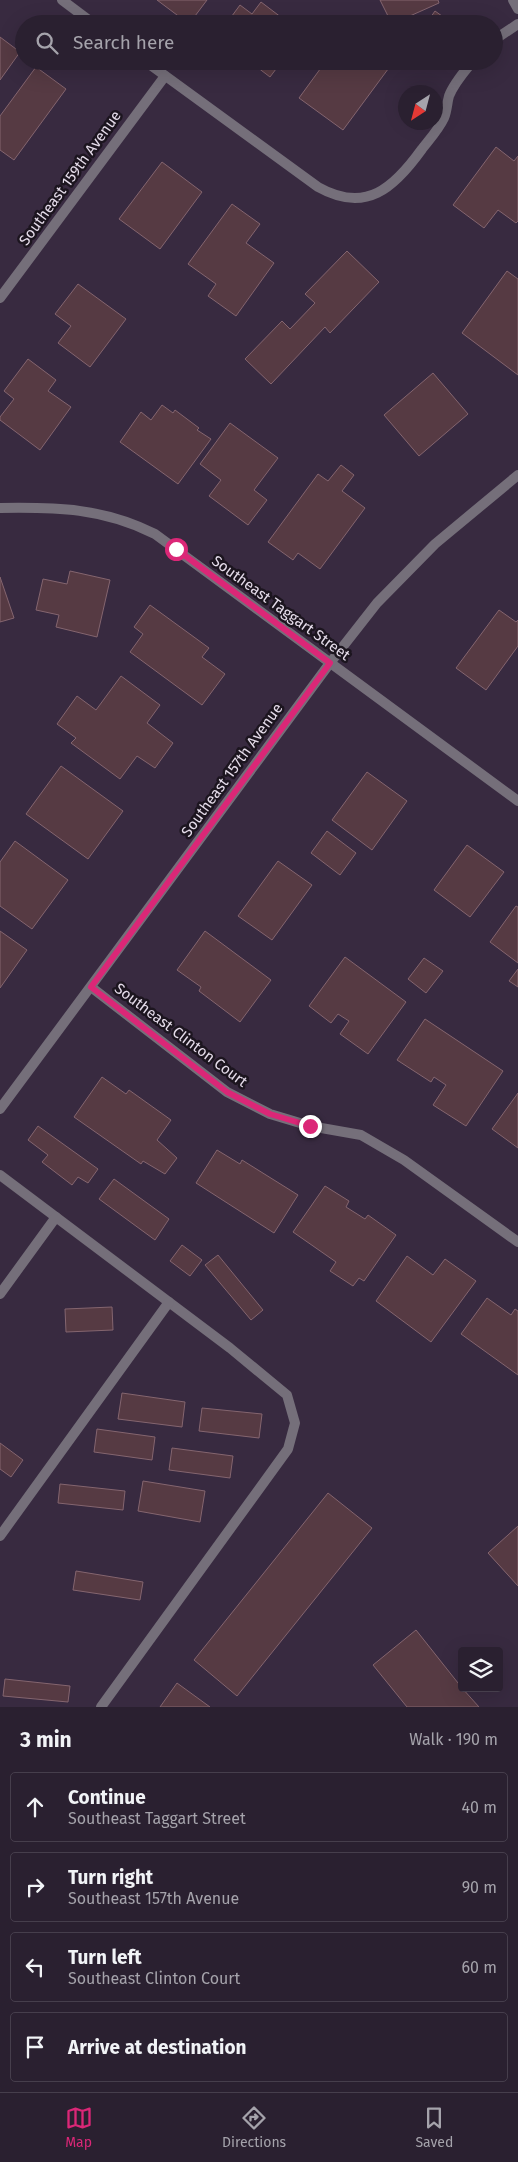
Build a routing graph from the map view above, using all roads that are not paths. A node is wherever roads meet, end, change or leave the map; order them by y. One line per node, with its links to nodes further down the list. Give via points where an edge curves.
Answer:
1 (62, 0): 4 (street)
2 (512, 0): 3 (street)
3 (518, 9)
4 (82, 15)
5 (518, 24): 6 (street)
6 (503, 34)
7 (157, 70): 9 (street)
8 (467, 70): 9 (street, via 450,95 444,119 399,178 377,194 363,198 333,196 318,188)
9 (165, 76): 10 (street, Southeast 159th Avenue)
10 (0, 298)
11 (518, 475): 13 (street, Southeast 157th Avenue, via 435,544 378,604)
12 (0, 508): 13 (street, Southeast Taggart Street, via 48,507 101,513 138,526 176,549)
13 (330, 663): 14 (street, Southeast Taggart Street); 15 (street, Southeast 157th Avenue)
14 (518, 801)
15 (91, 987): 16 (street, Southeast 157th Avenue); 19 (street, Southeast Clinton Court, via 227,1092 270,1114 310,1126 361,1135 404,1160)
16 (0, 1109)
17 (0, 1175): 18 (street)
18 (56, 1217): 20 (street); 21 (street)
19 (518, 1242)
20 (0, 1294)
21 (169, 1302): 22 (street); 23 (street, via 287,1395 295,1423 288,1449)
22 (0, 1536)
23 (101, 1707)

